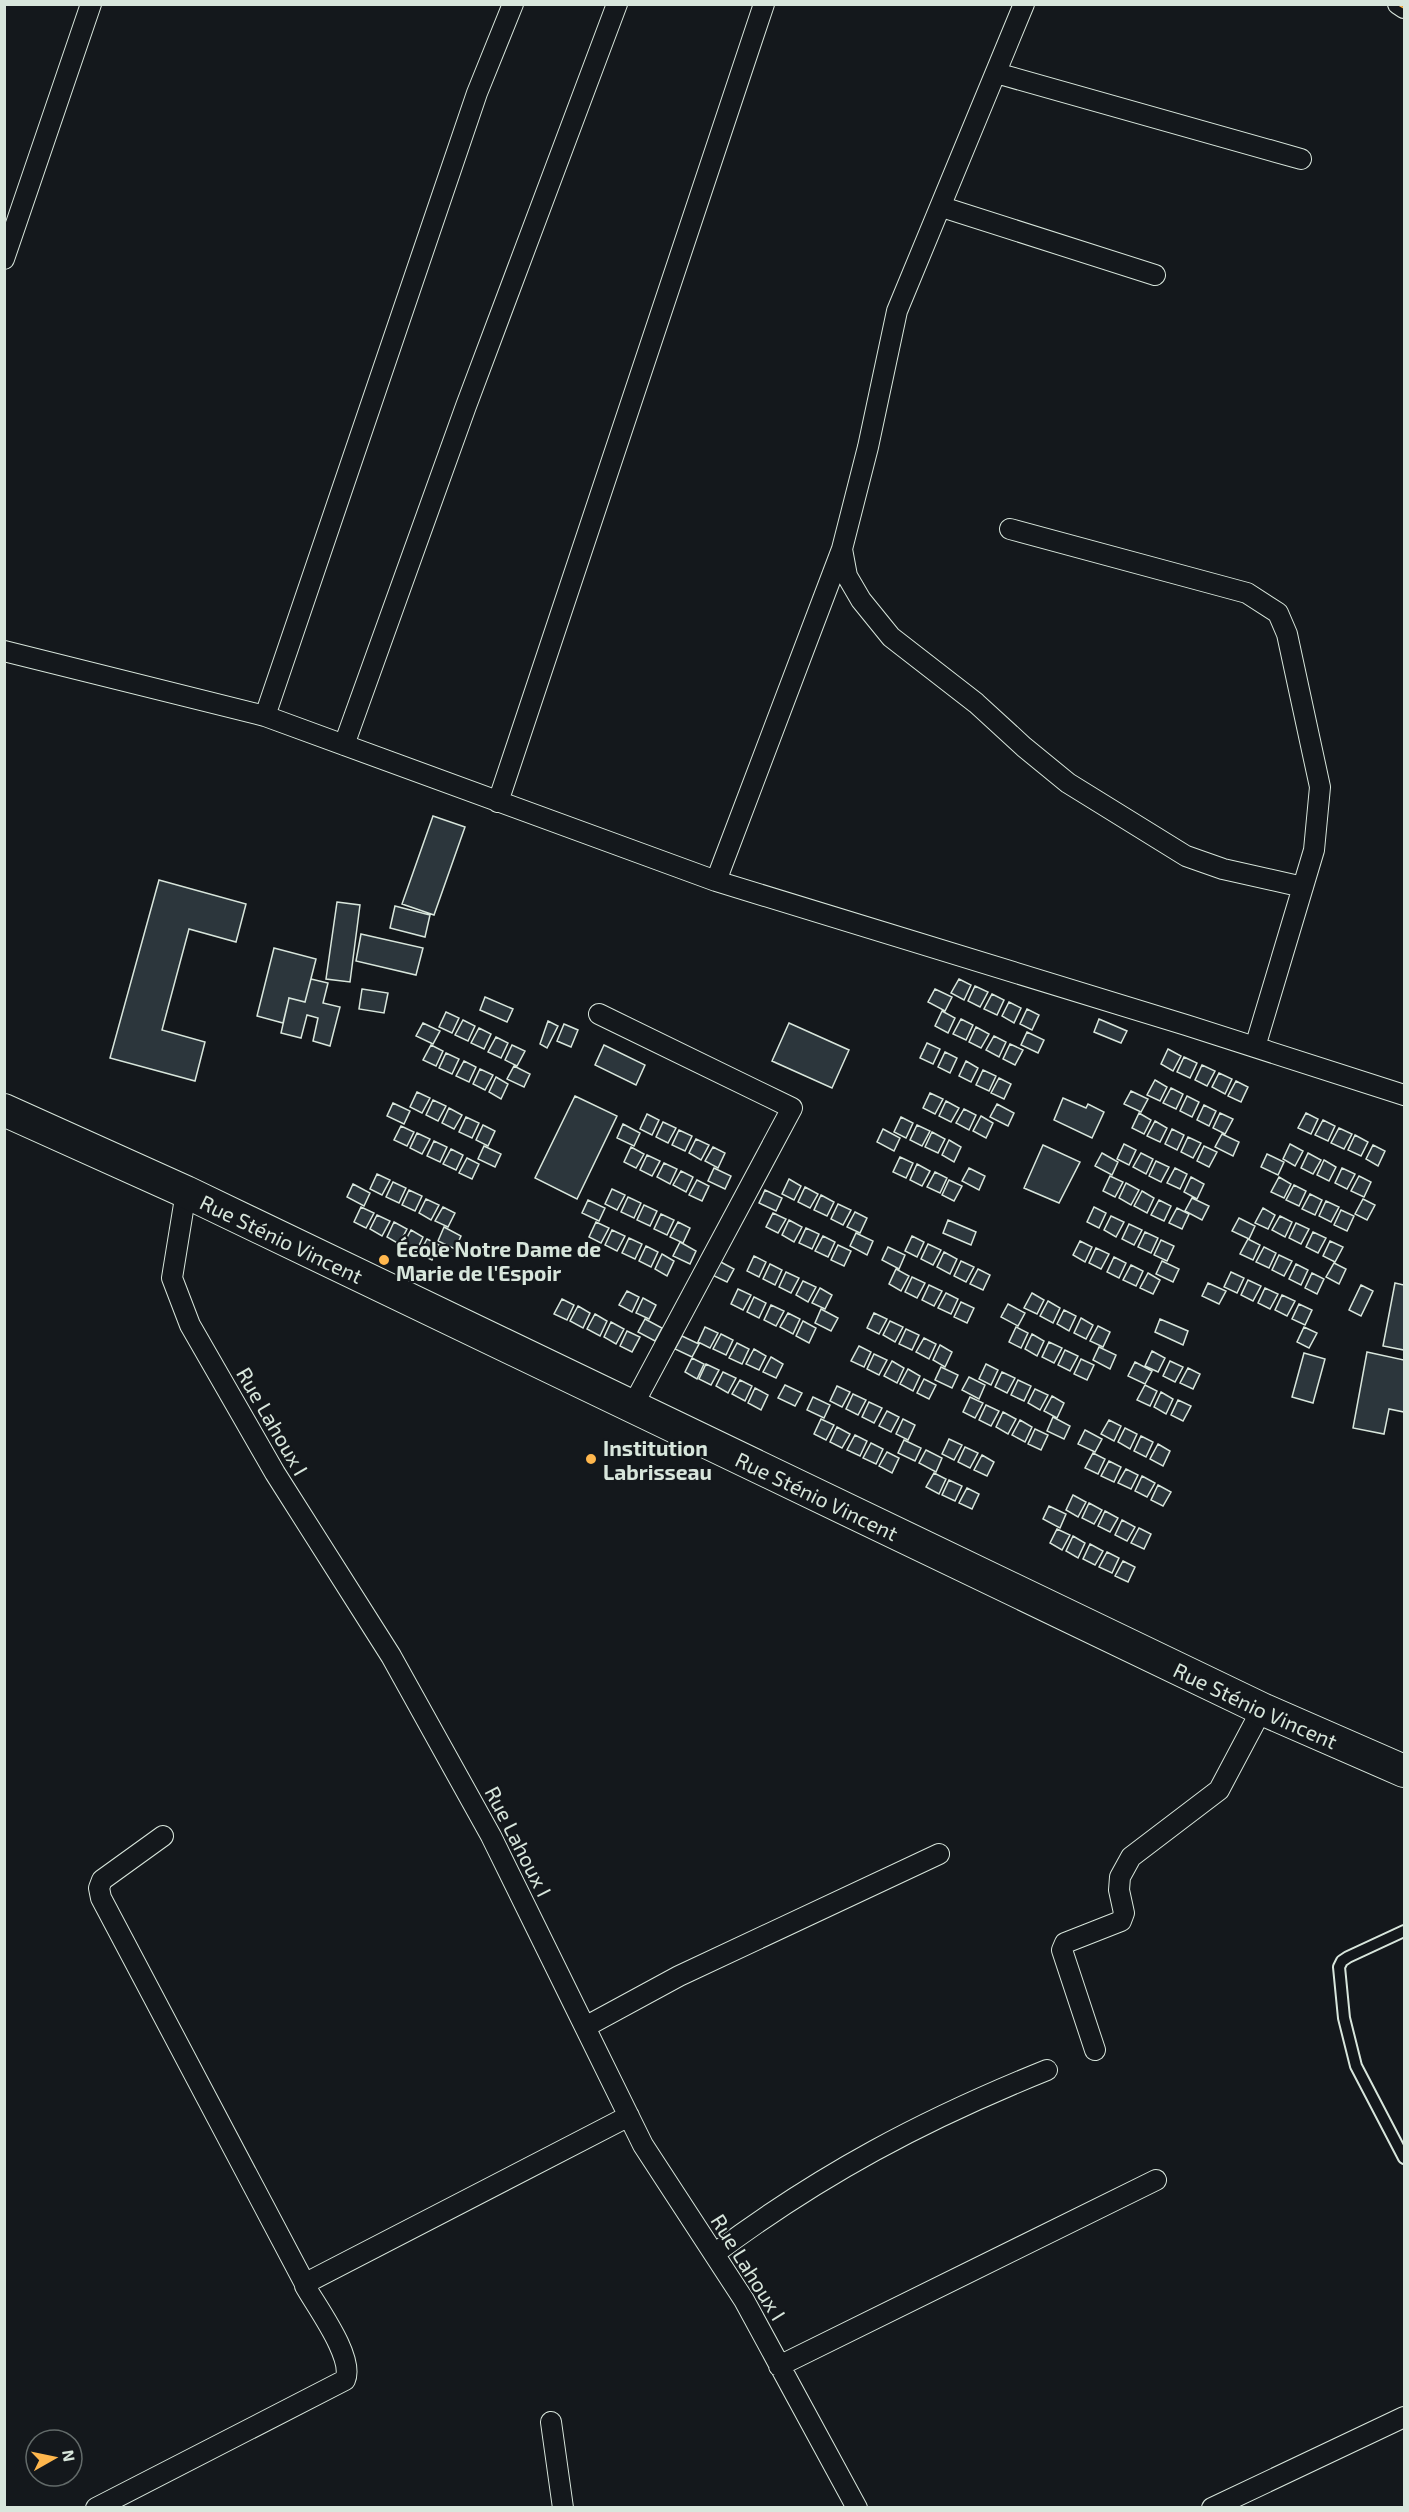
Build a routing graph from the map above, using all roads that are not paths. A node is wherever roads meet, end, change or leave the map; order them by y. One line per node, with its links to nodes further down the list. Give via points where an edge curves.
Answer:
1 (91, 4): 11 (street)
2 (513, 4): 16 (street, via 477,93)
3 (617, 4): 17 (street)
4 (764, 4): 18 (street)
5 (1024, 4): 8 (street)
6 (1398, 4): 7 (street)
7 (1404, 8)
8 (996, 73): 9 (street); 10 (street)
9 (1301, 159)
10 (942, 207): 12 (street); 14 (street, via 897,311)
11 (4, 260)
12 (1155, 274)
13 (1010, 529): 20 (street, via 1247,592 1278,613 1294,659 1320,787 1314,850)
14 (842, 549): 19 (street); 20 (street, via 847,576 891,637 976,703 1068,783 1186,856)
15 (4, 651): 16 (street)
16 (265, 716): 17 (street)
17 (344, 745): 18 (street)
18 (498, 802): 19 (street)
19 (716, 880): 22 (street)
20 (1303, 887): 22 (street)
21 (599, 1014): 26 (street, via 792,1108)
22 (1255, 1047): 23 (street)
23 (1404, 1095)
24 (4, 1110): 25 (main road, Rue Sténio Vincent)
25 (186, 1192): 26 (main road, Rue Sténio Vincent); 32 (street, Rue Lahoux I, via 172,1278 190,1325 275,1473 391,1656 491,1836)
26 (632, 1407): 27 (main road, Rue Sténio Vincent)
27 (1262, 1709): 28 (main road, Rue Sténio Vincent); 33 (street, via 1219,1790 1131,1857 1120,1876 1122,1921 1065,1942 1062,1950)
28 (1404, 1771)
29 (163, 1836): 39 (street, via 102,1880 101,1898)
30 (939, 1854): 32 (street, via 679,1976)
31 (1404, 1931): 36 (lane, via 1348,1956 1339,1967 1344,2018 1356,2066)
32 (585, 2027): 35 (street, Rue Lahoux I)
33 (1095, 2050)
34 (1047, 2070): 38 (street, via 884,2144 763,2217)
35 (629, 2116): 38 (street, Rue Lahoux I, via 643,2145); 39 (street)
36 (1404, 2158)
37 (1156, 2180): 40 (street)
38 (714, 2254): 40 (street, Rue Lahoux I)
39 (305, 2284): 43 (street, via 345,2357 345,2380)
40 (779, 2366): 45 (street, Rue Lahoux I)
41 (1404, 2417): 46 (street)
42 (551, 2422): 44 (street)
43 (96, 2508)
44 (563, 2508)
45 (857, 2508)
46 (1212, 2508)

